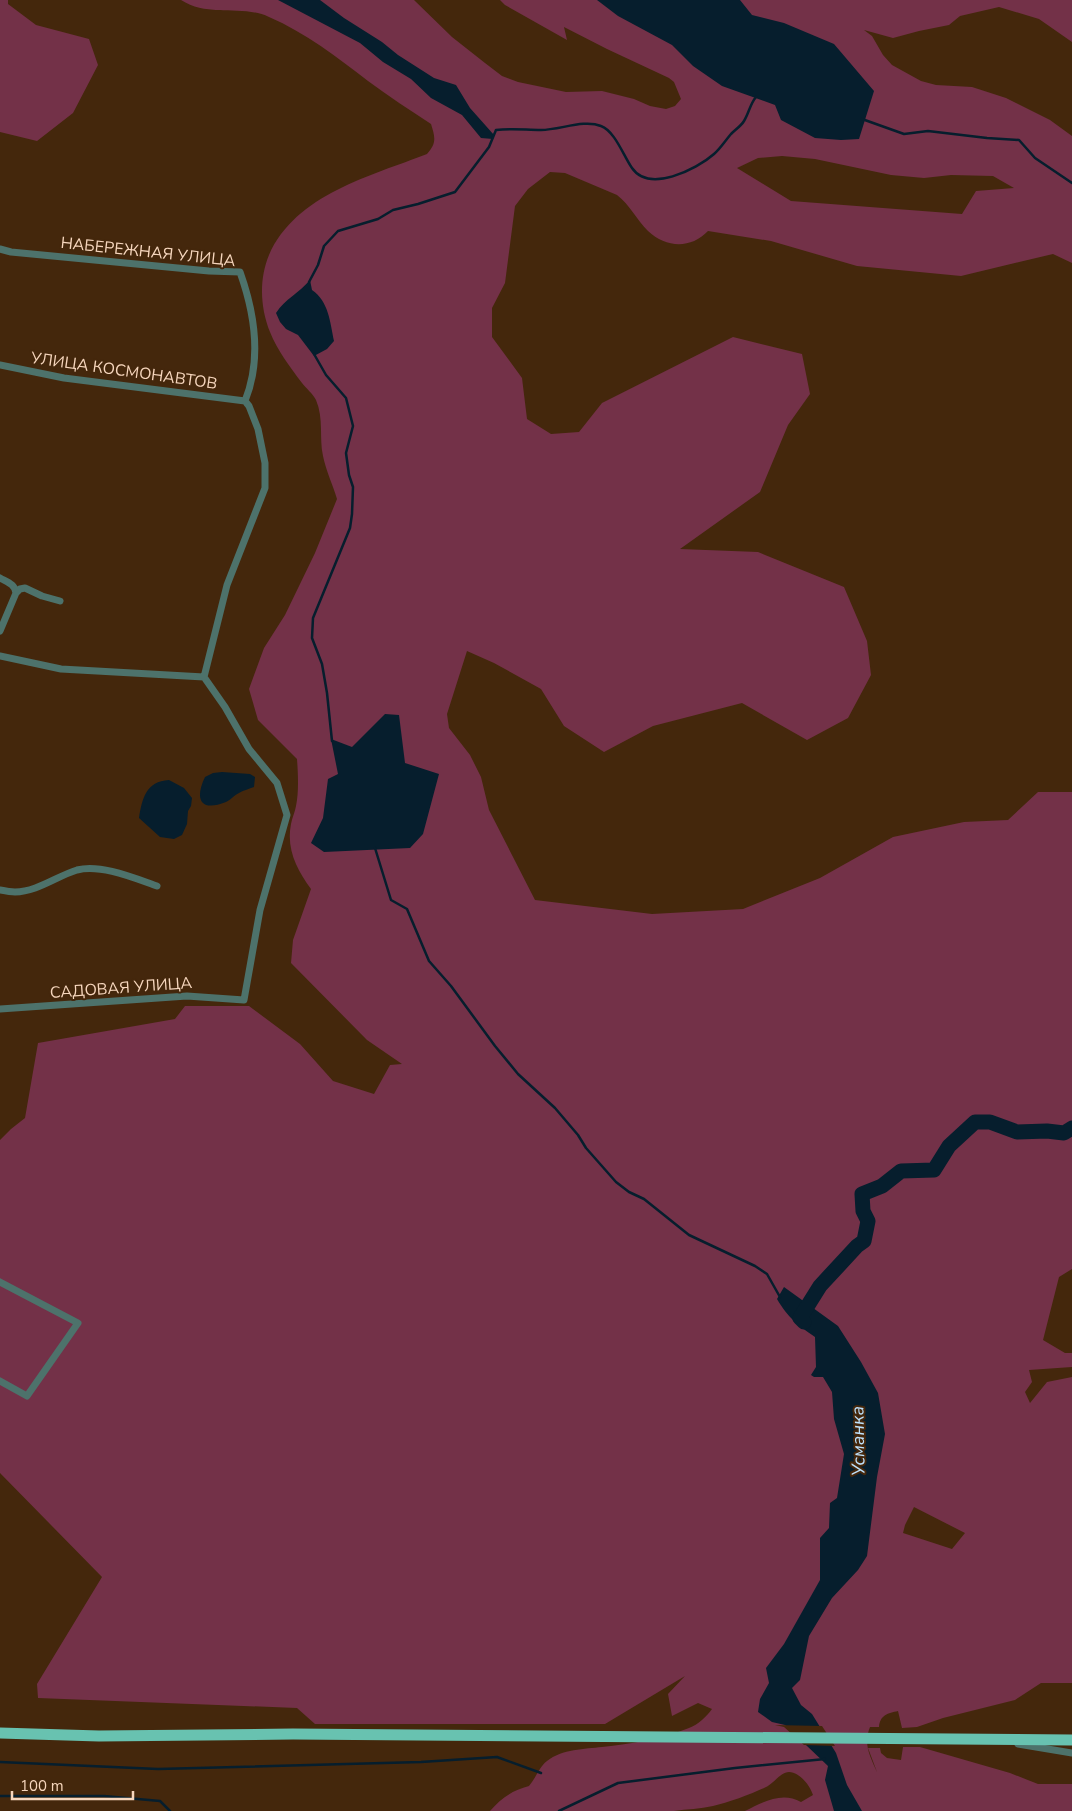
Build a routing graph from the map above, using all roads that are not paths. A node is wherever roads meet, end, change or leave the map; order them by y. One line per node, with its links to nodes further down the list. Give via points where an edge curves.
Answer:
1 (0, 249): 3 (street, НАБЕРЕЖНАЯ УЛИЦА, via 240,272 250,300 256,343)
2 (0, 365): 3 (street, УЛИЦА КОСМОНАВТОВ, via 64,378)
3 (245, 402): 9 (street, via 258,429 265,464 265,488 227,585)
4 (0, 578): 5 (street, via 12,584)
5 (16, 593): 6 (street, via 25,588); 7 (street)
6 (60, 601)
7 (0, 631)
8 (0, 656): 9 (street, via 60,669)
9 (204, 677): 12 (street, САДОВАЯ УЛИЦА, via 249,749 277,782 287,815 260,910 244,1000 187,996)
10 (156, 886): 11 (street, via 96,869 78,870 33,889)
11 (0, 890)
12 (0, 1009)
13 (0, 1282): 14 (street, via 78,1323 27,1396)
14 (0, 1380)
15 (0, 1733): 16 (highway)
16 (988, 1740): 17 (highway); 18 (street)
17 (1072, 1740)
18 (1072, 1753)

